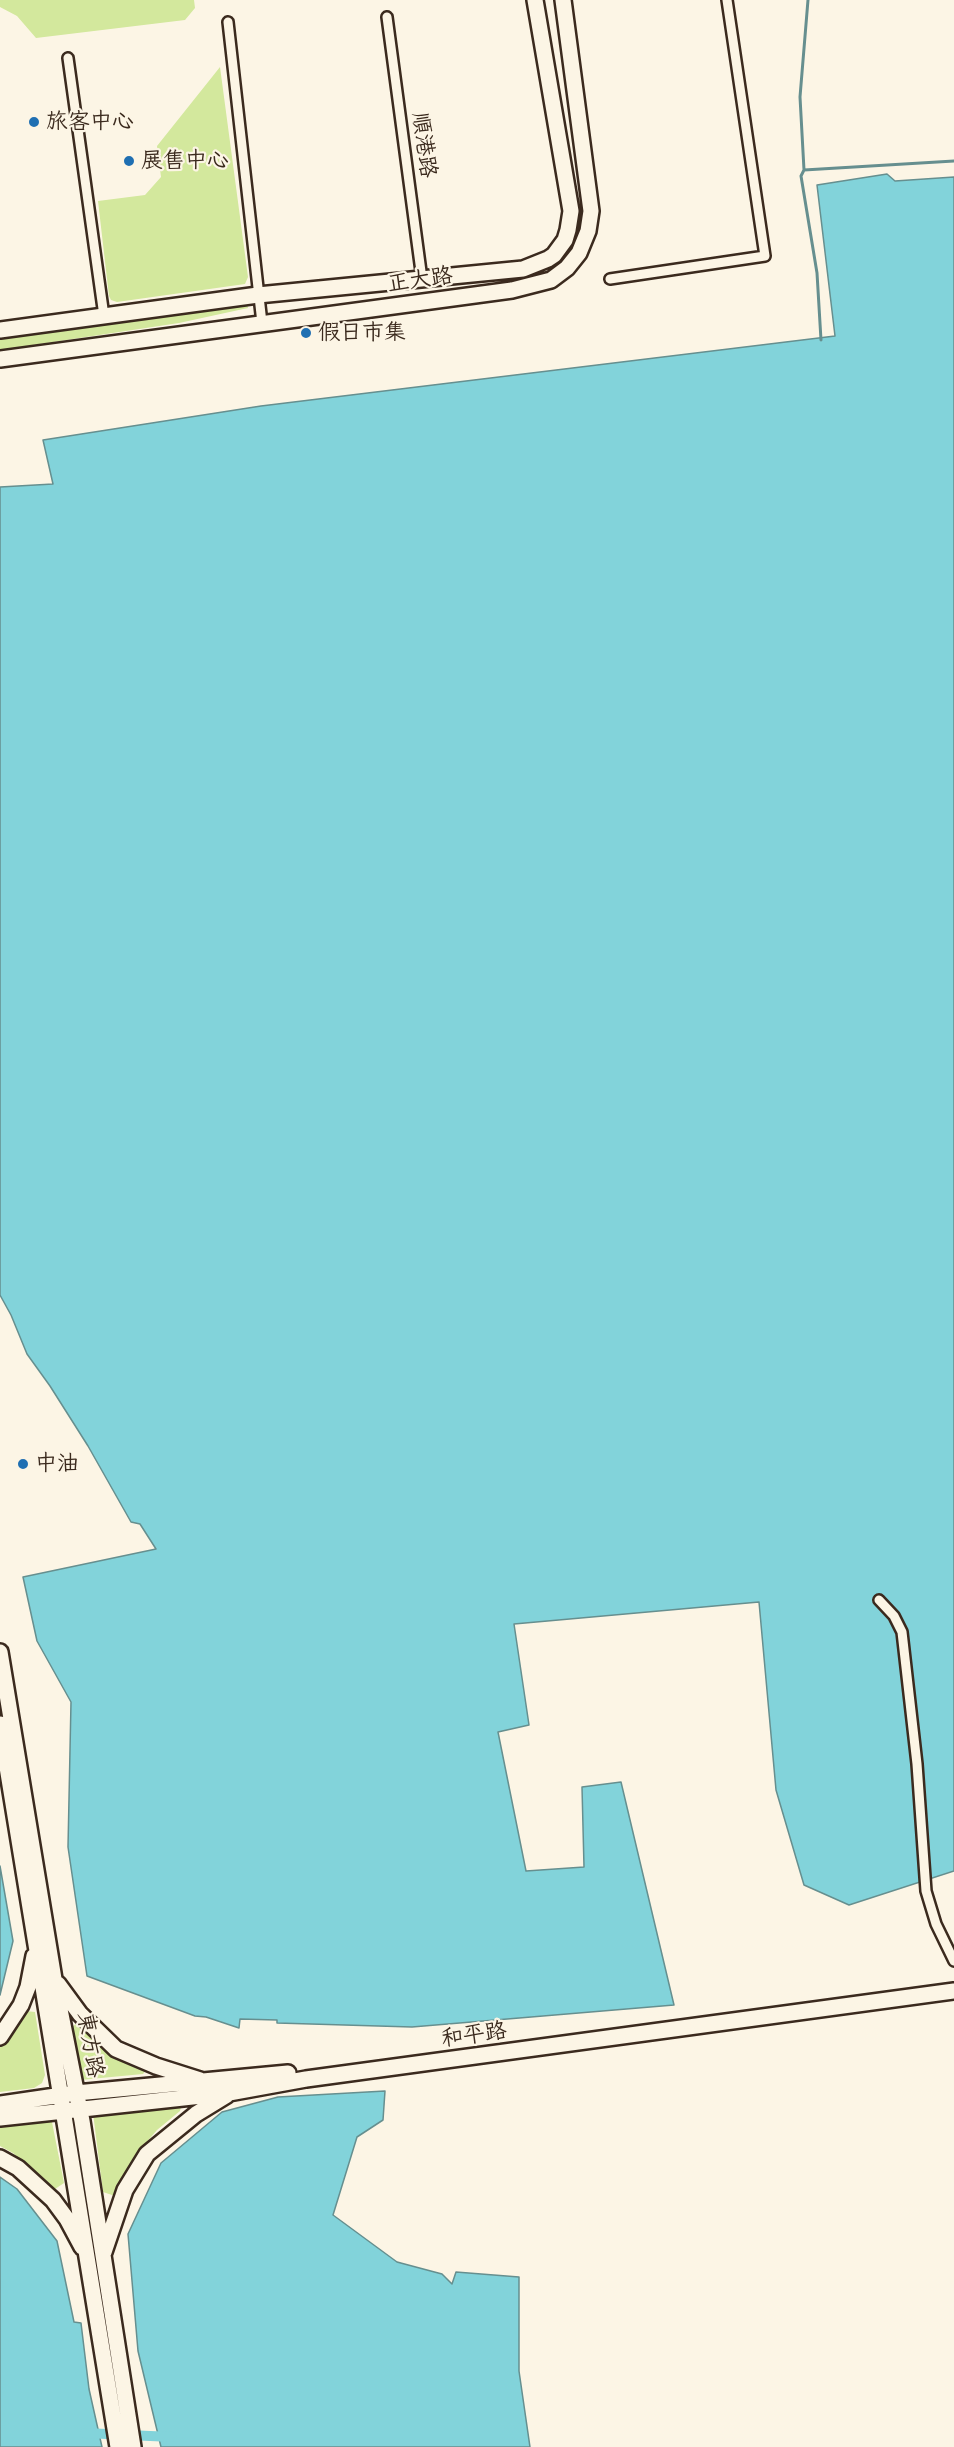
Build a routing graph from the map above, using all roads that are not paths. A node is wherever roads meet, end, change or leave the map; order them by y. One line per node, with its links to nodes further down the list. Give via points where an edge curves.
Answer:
1 (535, 0): 7 (main road, 正大路, via 569,193 570,221 565,240 554,255 531,266)
2 (563, 0): 11 (main road, 正大路, via 591,211 579,253 567,268 551,280 512,290)
3 (727, 0): 8 (street, via 765,256)
4 (387, 17): 7 (street, 順港路)
5 (228, 22): 9 (street)
6 (68, 58): 10 (street)
7 (422, 279): 9 (main road, 正大路)
8 (610, 279)
9 (258, 295): 10 (main road, 正大路); 11 (street)
10 (104, 316): 12 (main road, 正大路)
11 (262, 324): 13 (main road, 正大路)
12 (0, 330)
13 (0, 359)
14 (879, 1600): 18 (street, via 902,1632 926,1891)
15 (0, 1652): 19 (main road, 東方路)
16 (0, 1724): 17 (main road, 東方路)
17 (35, 1935): 22 (main road, via 28,1987); 26 (main road, 東方路)
18 (954, 1961)
19 (54, 1979): 23 (main road, via 80,2014 116,2049); 24 (main road, 東方路)
20 (954, 1982): 23 (main road, 和平路, via 410,2059)
21 (954, 1991): 25 (main road, 和平路, via 306,2079)
22 (0, 2037)
23 (209, 2082): 24 (main road, 和平路)
24 (76, 2093): 26 (main road, 和平路); 28 (main road, 東方路)
25 (229, 2093): 28 (main road, 和平路); 31 (main road, via 147,2154 125,2190)
26 (62, 2103): 27 (main road, 和平路); 28 (main road, 和平路); 29 (main road, 和平路); 32 (main road, 東方路)
27 (0, 2104)
28 (79, 2109): 31 (main road, 東方路)
29 (0, 2118)
30 (0, 2158): 32 (main road, via 18,2168 53,2200)
31 (103, 2255): 34 (main road, 東方路)
32 (89, 2263): 33 (main road, 東方路)
33 (118, 2447)
34 (133, 2447)

